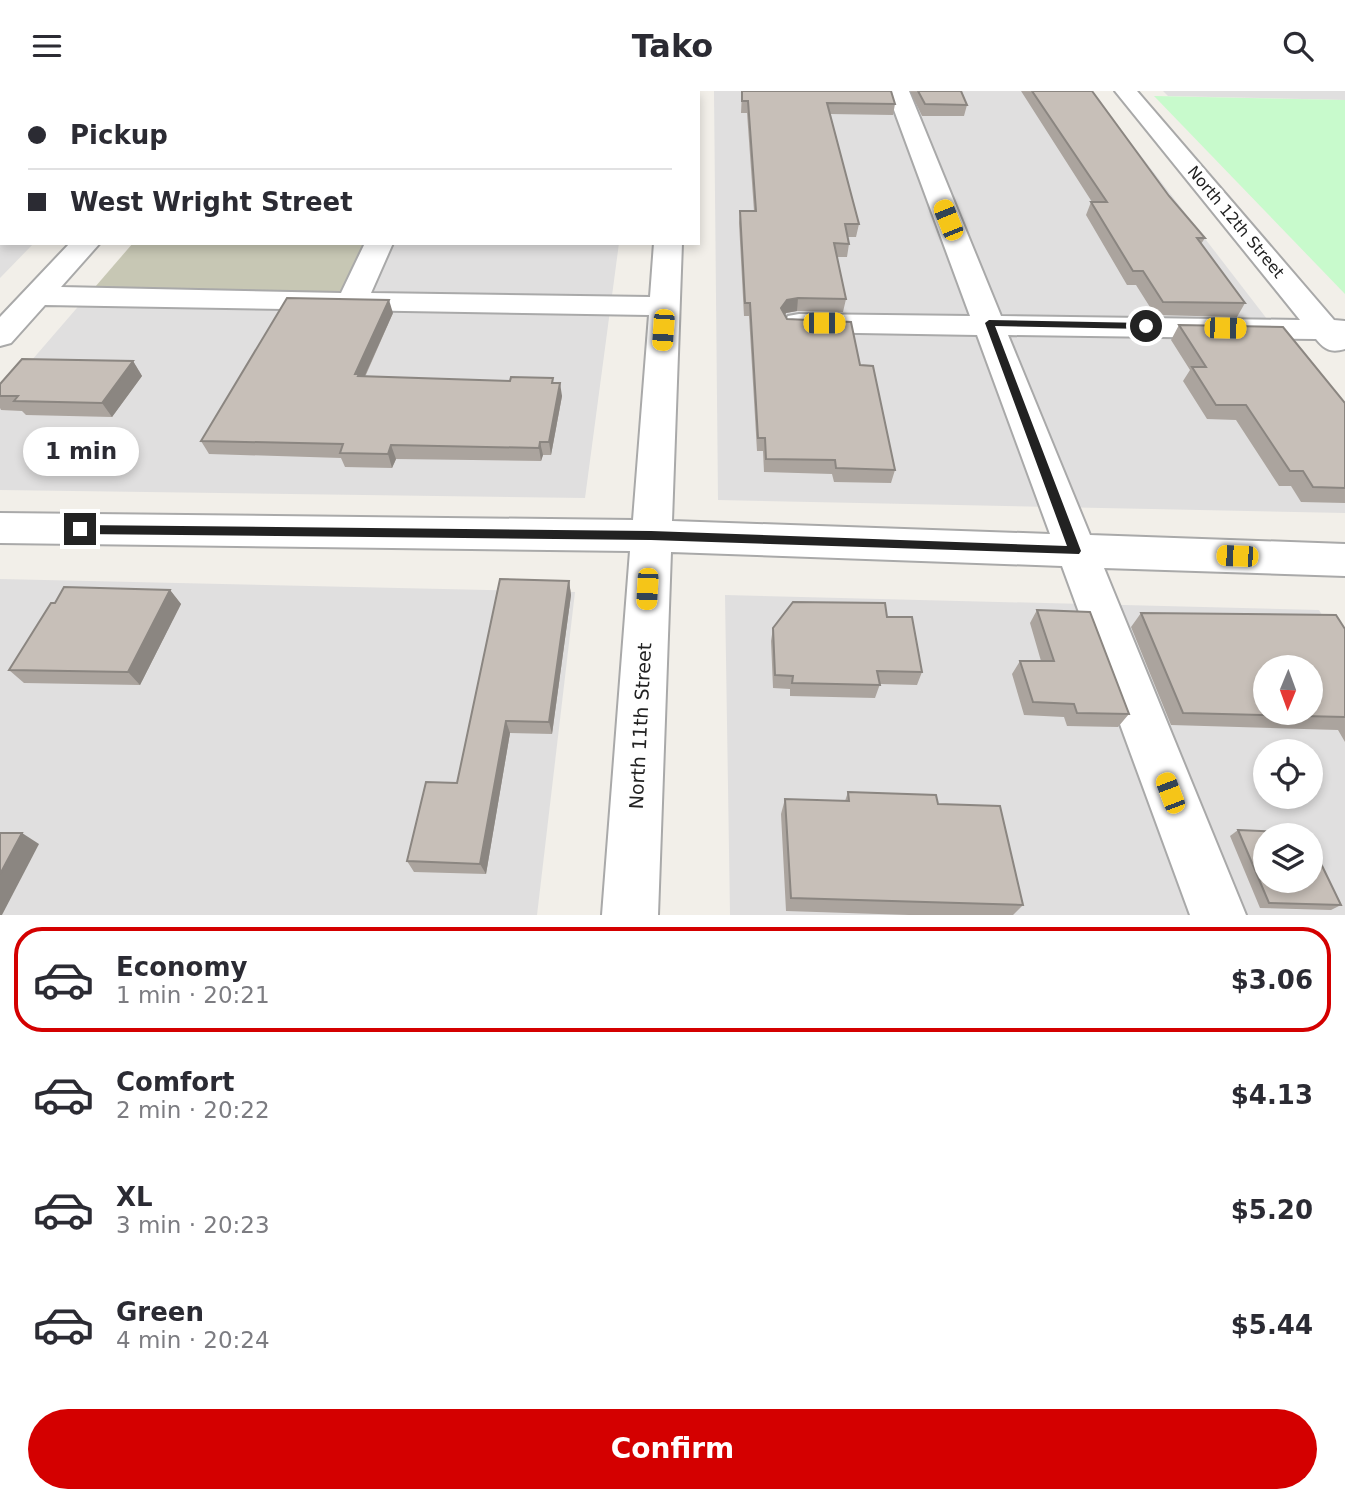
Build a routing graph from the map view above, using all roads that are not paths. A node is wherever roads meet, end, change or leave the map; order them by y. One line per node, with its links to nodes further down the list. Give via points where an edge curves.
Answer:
1 (898, 91): 10 (street)
2 (1126, 91): 11 (street, North 12th Street)
3 (84, 245): 6 (street)
4 (378, 245): 7 (street)
5 (668, 245): 8 (street, North 11th Street)
6 (38, 296): 7 (street); 12 (street)
7 (352, 302): 8 (street)
8 (665, 306): 15 (street, North 11th Street)
9 (797, 323): 10 (street)
10 (989, 323): 11 (street); 16 (street)
11 (1335, 330): 13 (street, North 12th Street)
12 (0, 336)
13 (1345, 353)
14 (0, 528): 15 (street)
15 (651, 536): 16 (street); 18 (street, North 11th Street)
16 (1075, 551): 17 (street); 19 (street)
17 (1345, 560)
18 (629, 915)
19 (1218, 915)

